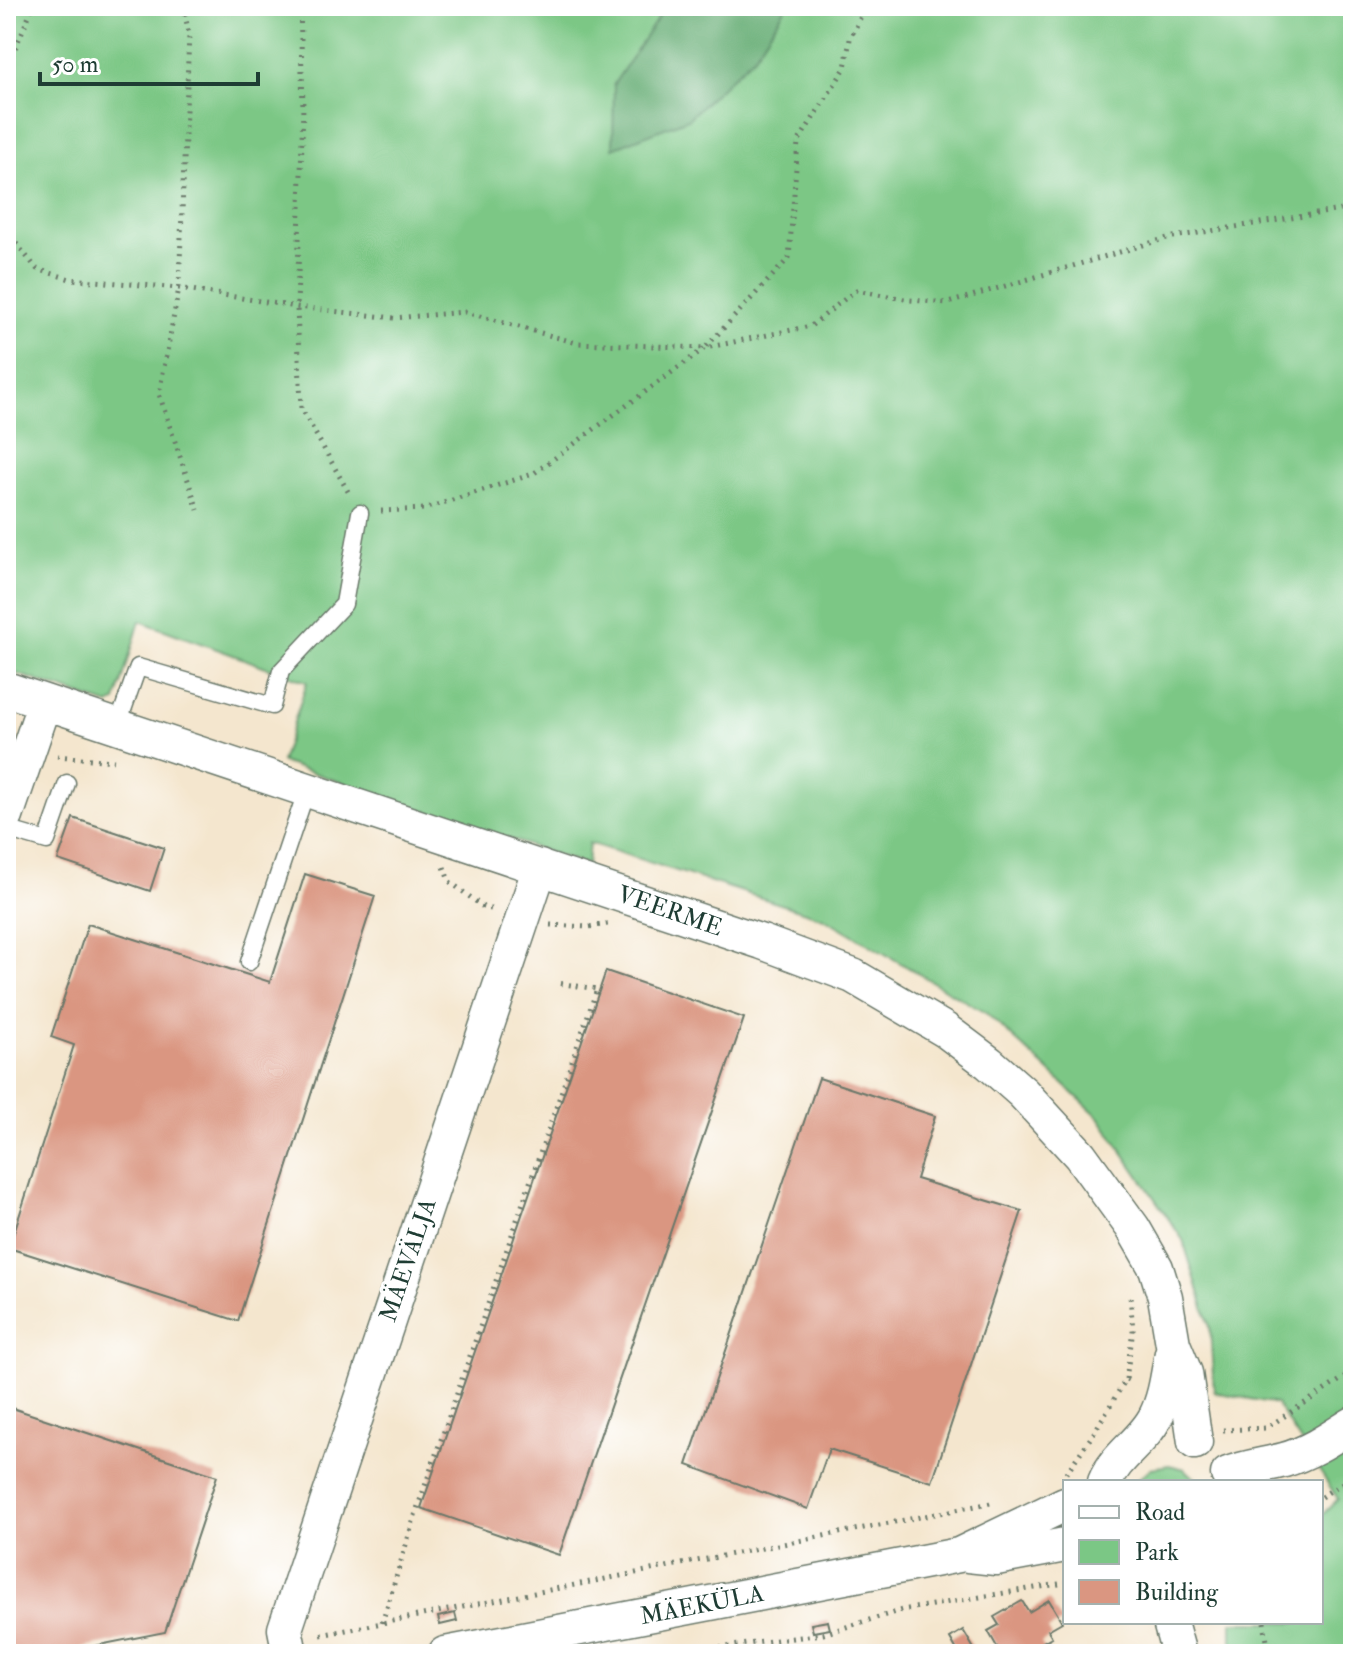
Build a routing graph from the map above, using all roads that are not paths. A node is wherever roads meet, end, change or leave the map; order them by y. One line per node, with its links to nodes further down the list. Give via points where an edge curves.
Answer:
1 (360, 513): 4 (lane, via 344,604 281,671 272,706 138,667)
2 (6, 689): 3 (street, VEERME)
3 (45, 702): 4 (street, VEERME); 7 (street)
4 (118, 724): 6 (street, VEERME)
5 (67, 783): 8 (lane, via 47,841)
6 (307, 789): 9 (street, VEERME); 10 (lane)
7 (6, 816)
8 (6, 829)
9 (540, 867): 11 (street, VEERME, via 853,976 989,1063 1080,1155 1133,1228 1156,1268); 21 (street, MÄEVÄLJA)
10 (249, 962)
11 (1173, 1344): 13 (street, via 1185,1373); 15 (street, via 1156,1418)
12 (1353, 1424): 14 (street)
13 (1195, 1442): 15 (street, via 1168,1436 1148,1439); 16 (street, via 1218,1459)
14 (1319, 1446): 16 (street, via 1243,1468); 17 (street)
15 (1110, 1470)
16 (1229, 1478)
17 (1281, 1480)
18 (1063, 1505): 20 (street, MÄEKÜLA)
19 (1063, 1545): 20 (street, MÄEKÜLA, via 996,1558)
20 (959, 1555): 22 (street, MÄEKÜLA)
21 (275, 1651)
22 (445, 1654)

